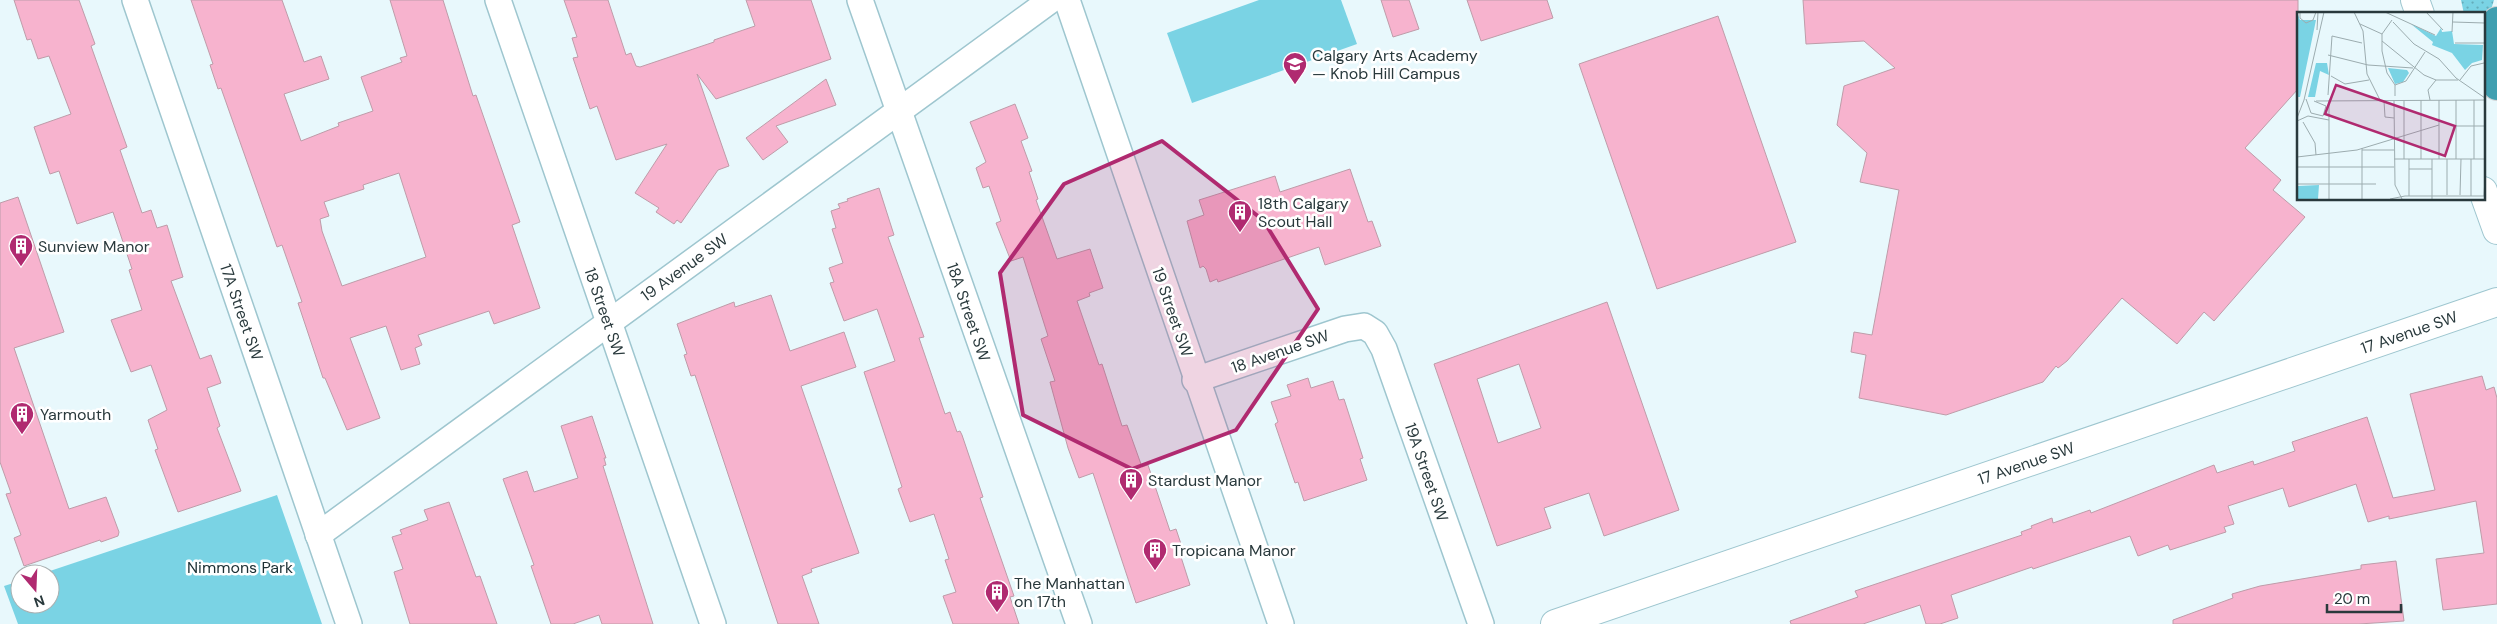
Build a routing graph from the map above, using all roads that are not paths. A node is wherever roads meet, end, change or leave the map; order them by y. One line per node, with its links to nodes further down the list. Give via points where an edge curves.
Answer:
1 (134, 0): 17 (street, 17A Street SW)
2 (498, 0): 14 (street, 18 Street SW)
3 (860, 0): 10 (street, 18A Street SW)
4 (1051, 0): 10 (street, 19 Avenue SW)
5 (1067, 0): 16 (street, 19 Street SW)
6 (2415, 0): 7 (main road)
7 (2419, 12)
8 (2497, 21): 9 (highway, via 2494,79)
9 (2497, 86)
10 (898, 112): 14 (street, 19 Avenue SW); 21 (street, 18A Street SW)
11 (2484, 194): 12 (main road)
12 (2497, 230)
13 (2497, 302): 18 (main road, 17 Avenue SW)
14 (609, 322): 17 (street, 19 Avenue SW); 20 (street, 18 Street SW)
15 (1364, 326): 16 (street, 18 Avenue SW, via 1344,329); 23 (street, 19A Street SW, via 1375,334 1384,349)
16 (1196, 380): 22 (street, 19 Street SW)
17 (318, 535): 19 (street, 17A Street SW)
18 (1565, 623)
19 (349, 624)
20 (713, 624)
21 (1079, 624)
22 (1281, 624)
23 (1481, 624)

